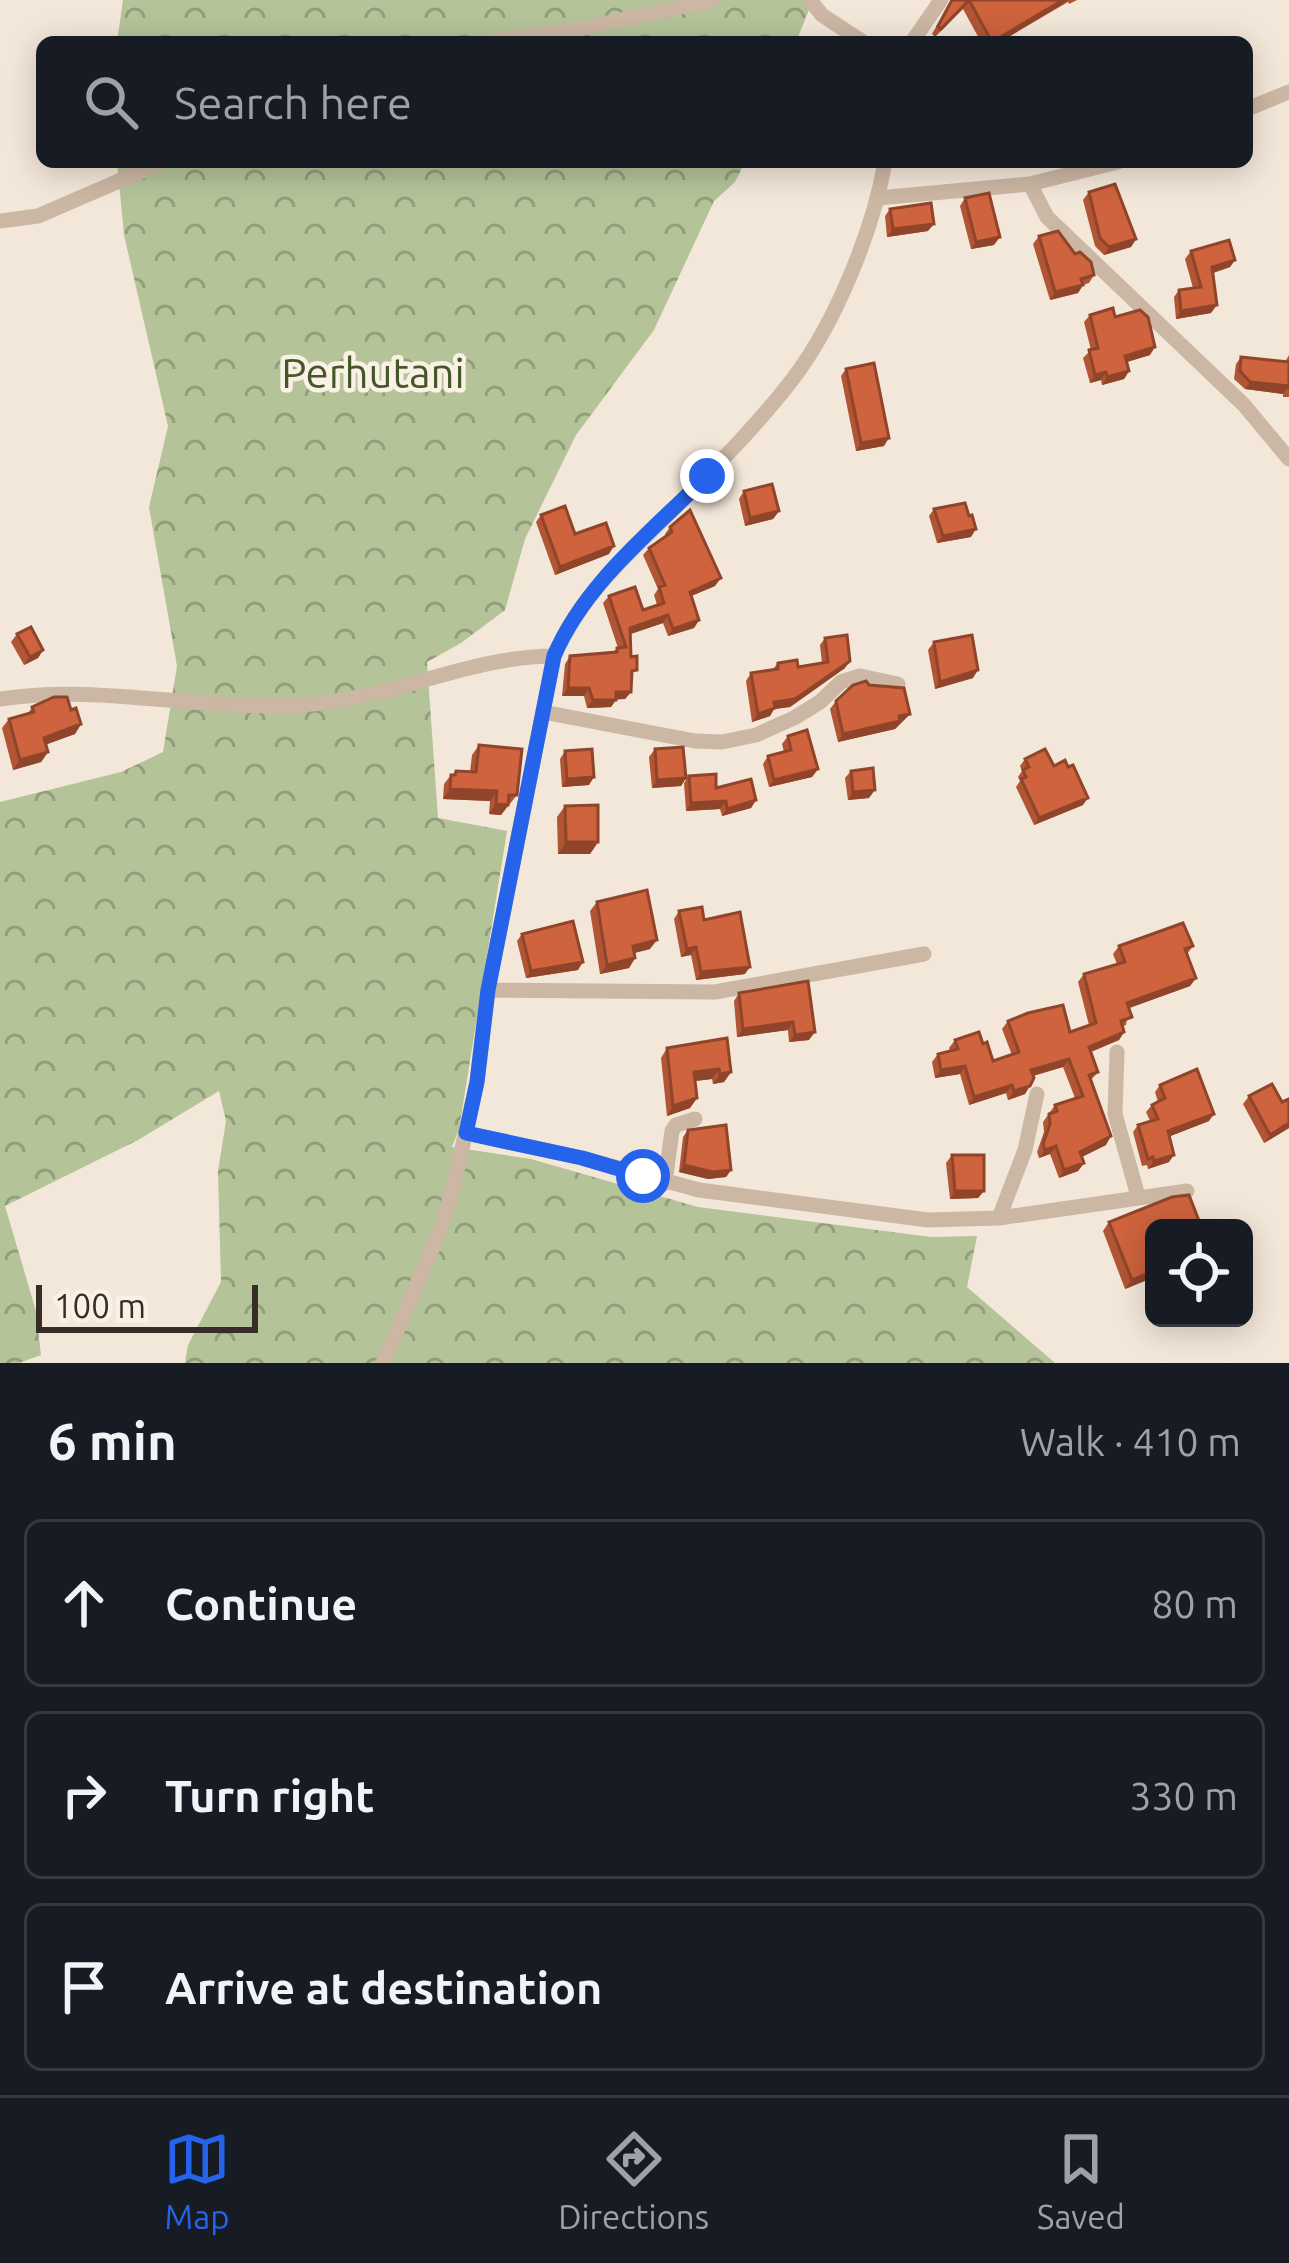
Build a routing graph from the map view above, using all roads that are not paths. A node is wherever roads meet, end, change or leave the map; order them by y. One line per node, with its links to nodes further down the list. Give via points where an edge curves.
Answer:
1 (713, 0): 4 (street)
2 (810, 0): 5 (street)
3 (941, 0): 6 (street)
4 (529, 36)
5 (854, 36)
6 (916, 36)
7 (1289, 92): 8 (street)
8 (1253, 107)
9 (149, 168): 14 (street, via 38,216)
10 (884, 168): 13 (street)
11 (1094, 168): 12 (street)
12 (1030, 184): 13 (street); 15 (street, via 1047,217 1244,405)
13 (878, 198): 16 (street, via 791,382 608,574)
14 (0, 221)
15 (1289, 459)
16 (554, 656): 18 (street, via 326,703 90,692); 19 (street)
17 (898, 684): 19 (street, via 860,676 794,718 722,742)
18 (0, 699)
19 (543, 712): 21 (street)
20 (924, 954): 21 (street, via 716,992)
21 (488, 990): 25 (street)
22 (1117, 1052): 28 (street, via 1115,1114)
23 (1037, 1094): 29 (street)
24 (695, 1119): 26 (street, via 672,1131)
25 (466, 1133): 26 (street); 30 (street, via 440,1231)
26 (665, 1183): 29 (street, via 928,1220)
27 (1187, 1191): 28 (street)
28 (1138, 1196): 29 (street)
29 (999, 1218)
30 (382, 1363)

